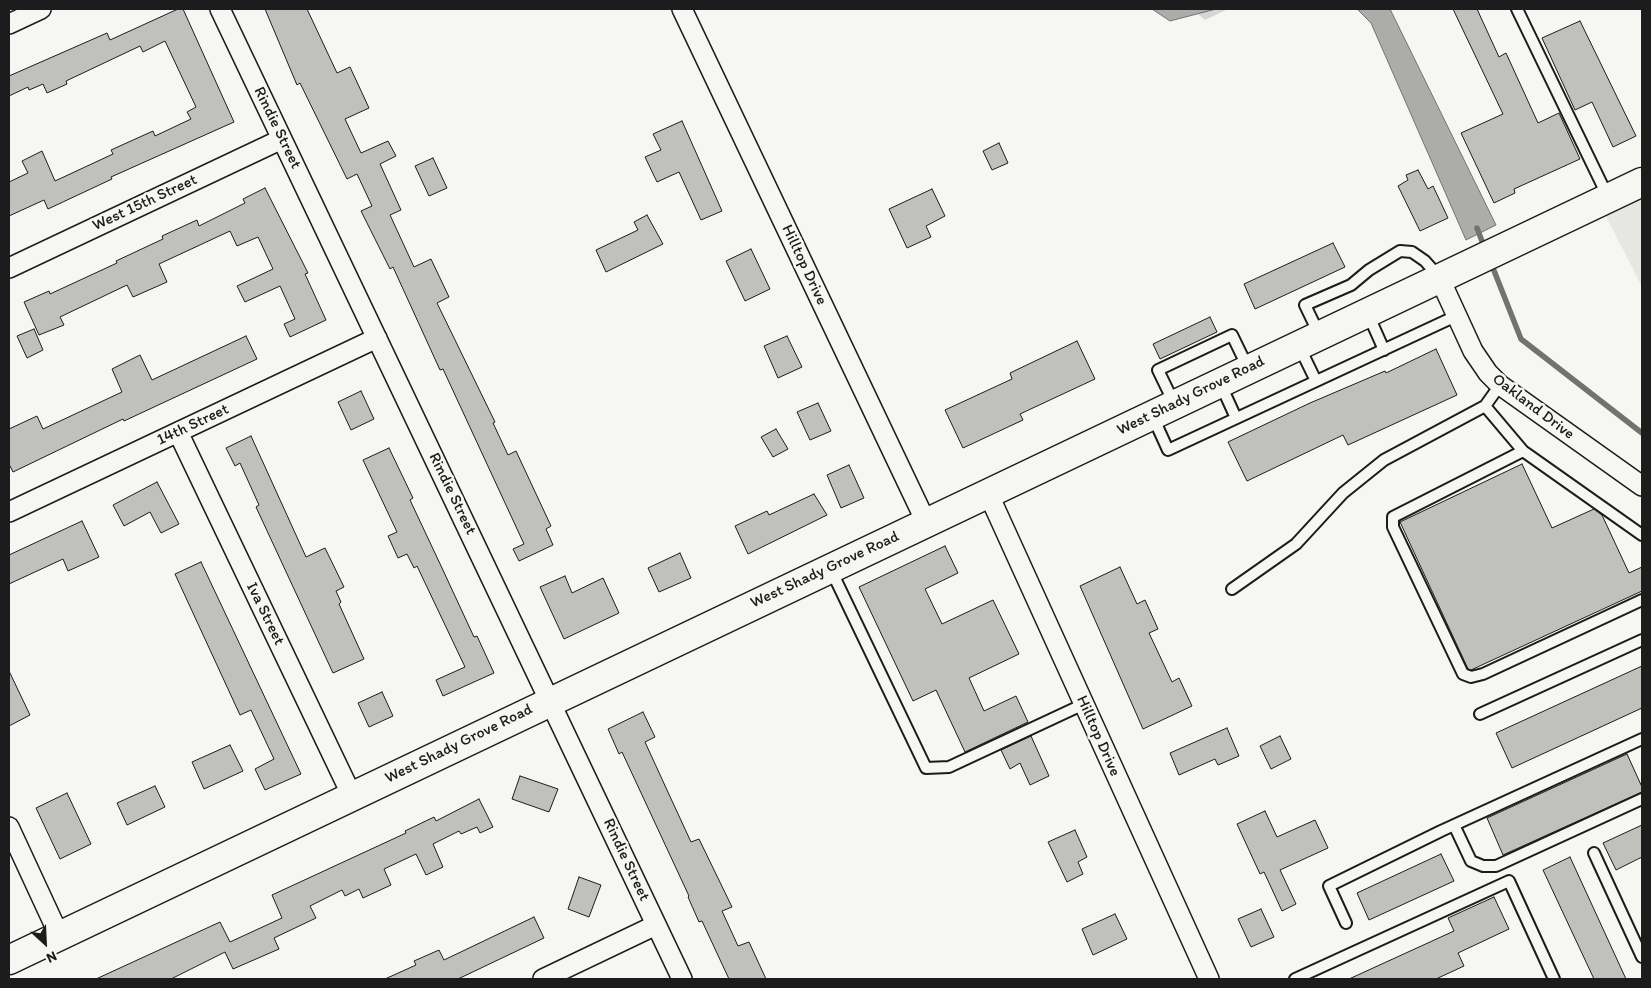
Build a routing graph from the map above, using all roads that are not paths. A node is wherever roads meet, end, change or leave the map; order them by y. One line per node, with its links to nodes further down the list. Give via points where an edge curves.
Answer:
1 (41, 9): 5 (street)
2 (220, 9): 6 (street, Rindie Street)
3 (682, 9): 28 (street, Hilltop Drive)
4 (1518, 9): 8 (lane)
5 (9, 24)
6 (282, 139): 9 (street, West 15th Street); 13 (street, Rindie Street)
7 (1642, 182): 8 (main road, West Shady Grove Road)
8 (1609, 198): 10 (main road, West Shady Grove Road)
9 (9, 268)
10 (1439, 277): 11 (main road, West Shady Grove Road); 12 (street, Oakland Drive); 14 (lane, via 1412,252 1400,251 1351,285 1305,305)
11 (1366, 312): 14 (main road, West Shady Grove Road); 15 (lane)
12 (1456, 316): 15 (lane); 19 (street, Oakland Drive, via 1473,351)
13 (377, 338): 23 (street, 14th Street); 34 (street, Rindie Street)
14 (1308, 339): 16 (main road, West Shady Grove Road); 18 (lane)
15 (1384, 350): 18 (lane)
16 (1248, 368): 17 (main road, West Shady Grove Road); 21 (lane, via 1232,335 1158,370)
17 (1219, 382): 21 (main road, West Shady Grove Road); 22 (lane)
18 (1316, 382): 22 (lane)
19 (1500, 385): 20 (lane); 25 (street, Oakland Drive)
20 (1485, 406): 24 (lane); 31 (lane, via 1384,460 1344,493 1296,544)
21 (1163, 409): 22 (lane, via 1168,450); 26 (main road, West Shady Grove Road)
22 (1236, 418)
23 (178, 432): 27 (street, 14th Street); 38 (street, Iva Street)
24 (1523, 451): 29 (lane); 32 (lane, via 1393,517 1392,527 1463,674 1471,678 1483,674)
25 (1642, 486)
26 (988, 493): 28 (main road, West Shady Grove Road); 35 (street, Hilltop Drive)
27 (9, 512)
28 (926, 522): 30 (main road, West Shady Grove Road)
29 (1642, 535)
30 (830, 568): 34 (main road, West Shady Grove Road); 35 (lane, via 926,768 949,767)
31 (1232, 589)
32 (1642, 600)
33 (1642, 640): 36 (lane)
34 (551, 700): 38 (main road, West Shady Grove Road); 44 (street, Rindie Street)
35 (1084, 704): 50 (street, Hilltop Drive)
36 (1480, 714)
37 (1642, 739): 40 (lane)
38 (352, 796): 45 (main road, West Shady Grove Road)
39 (1642, 799): 40 (lane, via 1496,866 1483,866 1471,861)
40 (1454, 825): 43 (lane, via 1329,886)
41 (9, 827): 45 (street)
42 (1594, 852): 46 (lane)
43 (1346, 923)
44 (656, 925): 48 (street); 49 (street, Rindie Street)
45 (59, 935): 47 (main road, West Shady Grove Road)
46 (1642, 957)
47 (9, 960)
48 (543, 979)
49 (682, 979)
50 (1209, 979)
51 (1295, 979): 52 (lane, via 1509,881)
52 (1554, 979)

